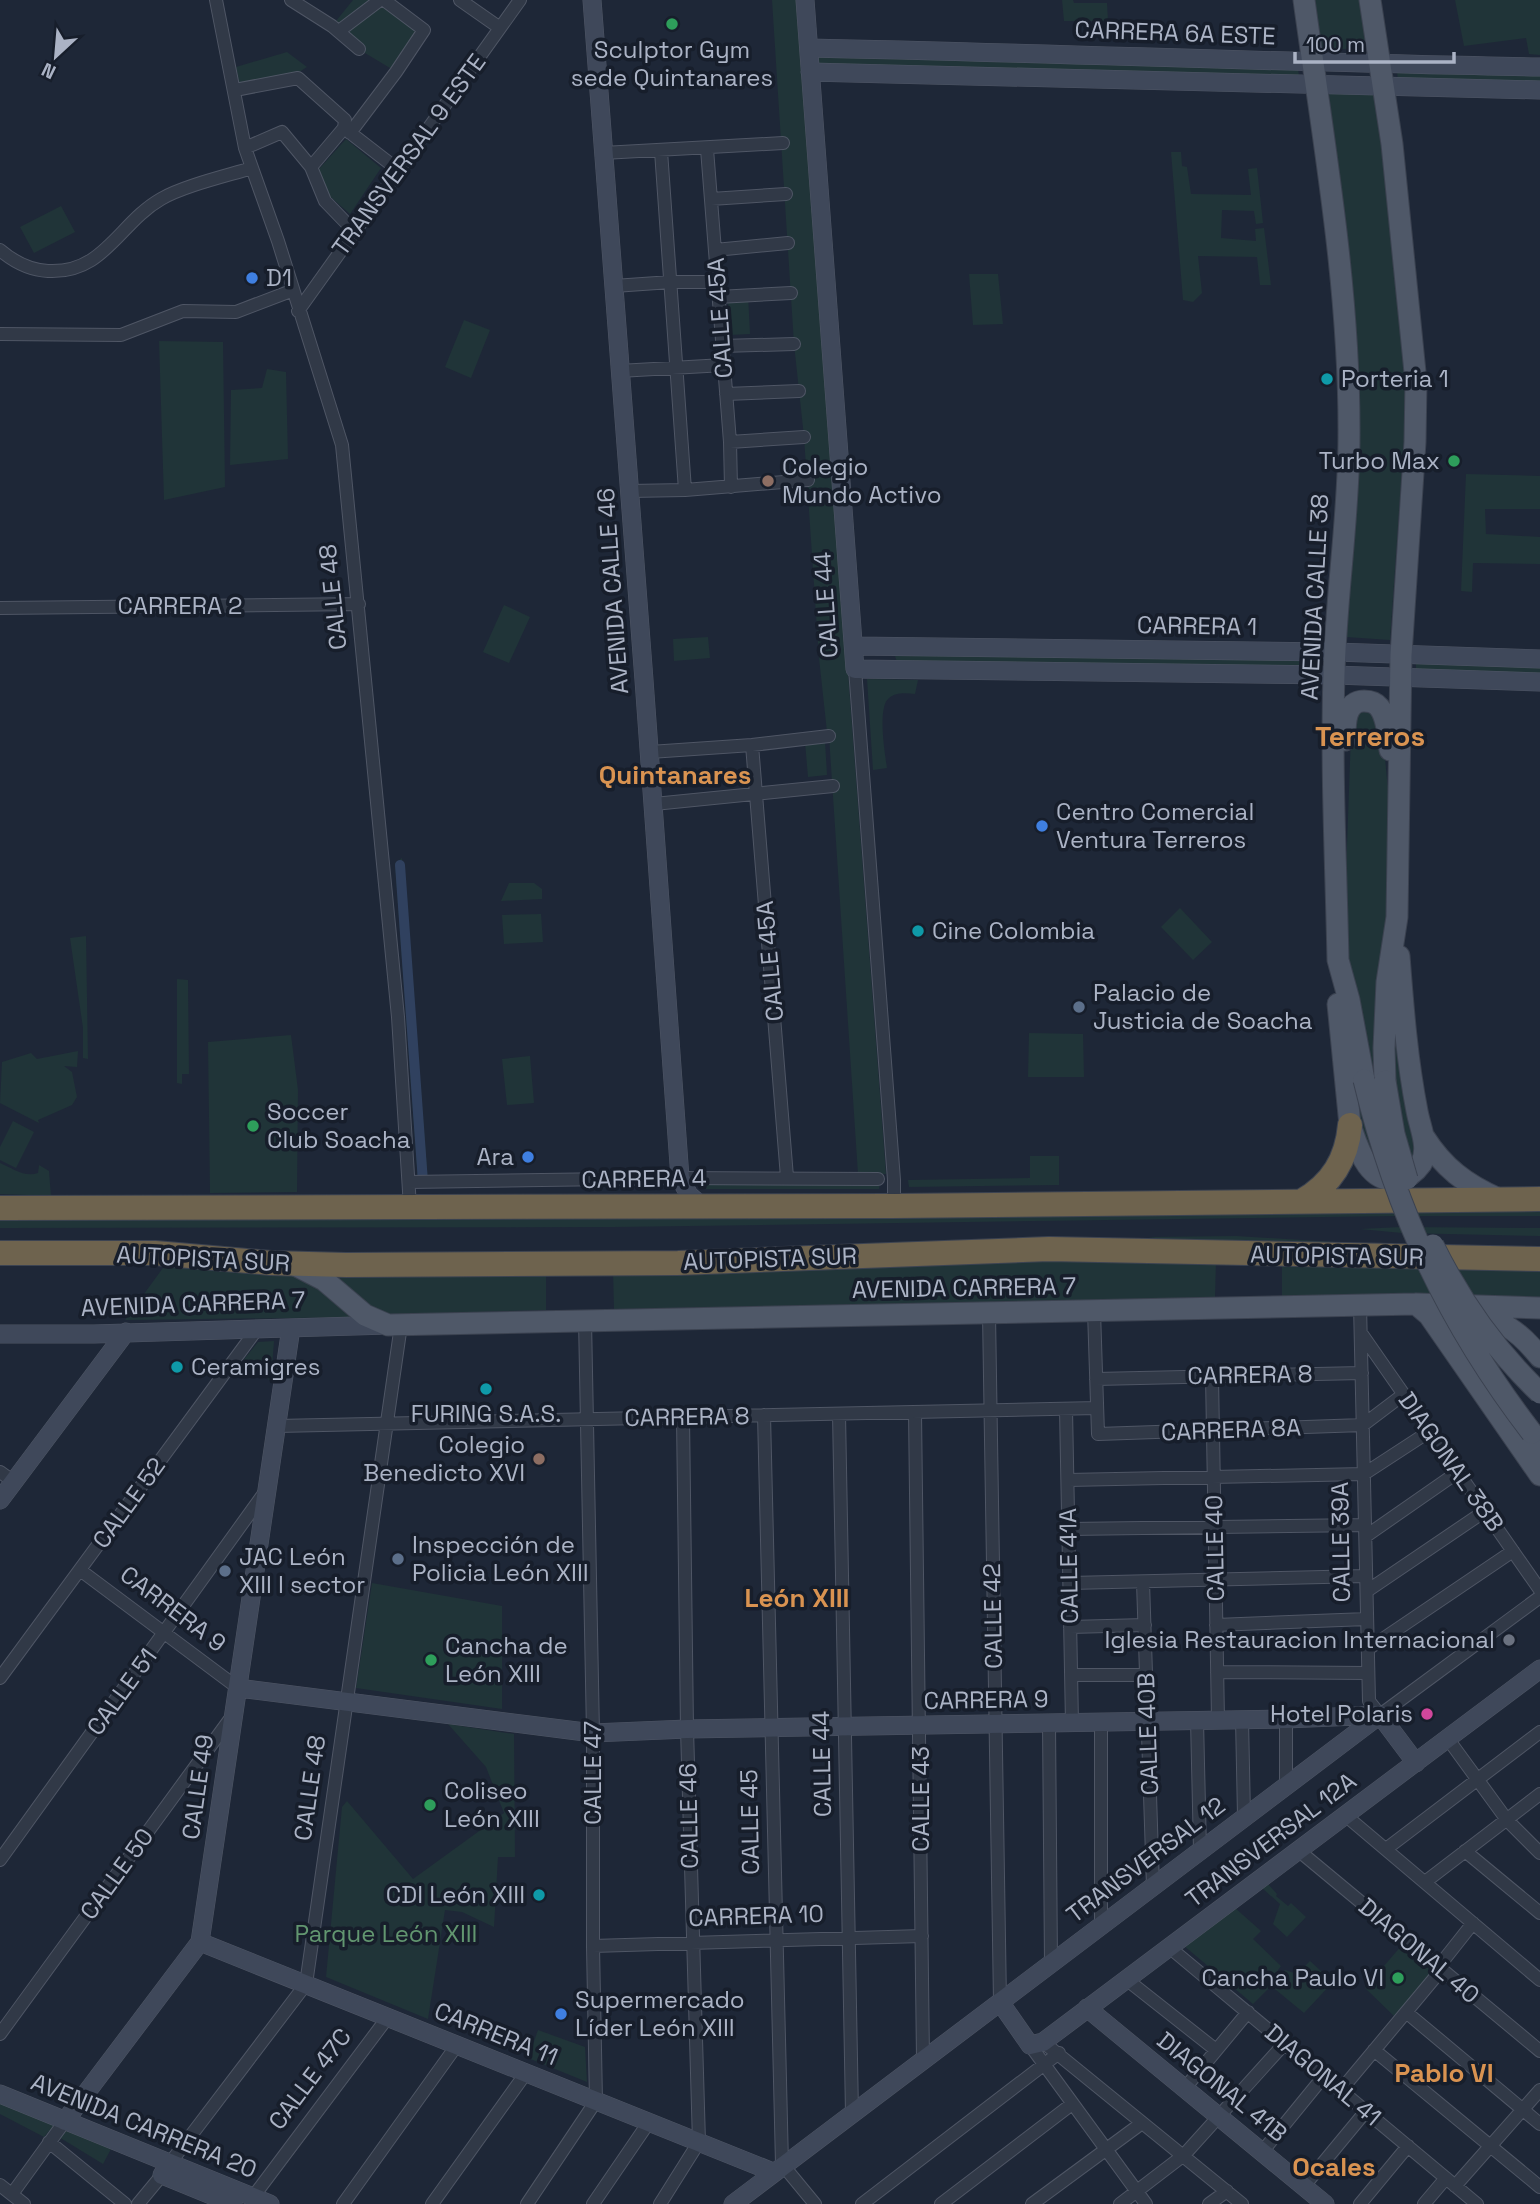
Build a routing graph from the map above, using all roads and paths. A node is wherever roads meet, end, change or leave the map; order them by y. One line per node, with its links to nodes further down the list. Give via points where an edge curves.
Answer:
1 (216, 0): 20 (street, CALLE 48)
2 (382, 0): 11 (street); 22 (street, via 424,30)
3 (460, 0): 10 (street)
4 (520, 0): 10 (street, TRANSVERSAL 9 ESTE)
5 (592, 0): 27 (street, AVENIDA CALLE 46)
6 (805, 0): 12 (street, CALLE 44)
7 (1304, 0): 14 (main road, AVENIDA CALLE 38)
8 (1370, 0): 15 (main road, AVENIDA CALLE 38)
9 (293, 1): 11 (street)
10 (500, 29): 30 (street, TRANSVERSAL 9 ESTE)
11 (338, 31): 13 (street)
12 (808, 48): 14 (street, CARRERA 6A ESTE); 17 (street, CALLE 44)
13 (359, 49)
14 (1312, 62): 15 (street, CARRERA 6A ESTE); 18 (main road, AVENIDA CALLE 38)
15 (1379, 64): 16 (street, CARRERA 6A ESTE); 19 (main road, AVENIDA CALLE 38)
16 (1540, 66)
17 (810, 72): 18 (street, CARRERA 6A ESTE); 60 (street, CALLE 44)
18 (1316, 86): 19 (street, CARRERA 6A ESTE); 62 (main road, AVENIDA CALLE 38, via 1340,255 1348,386 1347,503)
19 (1382, 87): 21 (street, CARRERA 6A ESTE); 63 (main road, AVENIDA CALLE 38, via 1416,382)
20 (235, 90): 22 (street, via 298,78 345,120); 24 (street, CALLE 48)
21 (1540, 90)
22 (347, 130): 28 (street); 30 (street)
23 (783, 143): 25 (street)
24 (245, 148): 28 (street, via 282,132); 29 (street, CALLE 48)
25 (707, 149): 26 (street); 32 (street, CALLE 45A)
26 (661, 151): 27 (street); 37 (street)
27 (603, 153): 39 (street, AVENIDA CALLE 46)
28 (311, 167): 33 (street, via 325,201)
29 (252, 168): 36 (street, via 164,197 100,255 76,269 30,270); 40 (street, CALLE 48)
30 (397, 169): 33 (street, TRANSVERSAL 9 ESTE)
31 (786, 194): 32 (street)
32 (711, 200): 35 (street, CALLE 45A)
33 (354, 231): 43 (street, TRANSVERSAL 9 ESTE)
34 (788, 243): 35 (street)
35 (715, 250): 38 (street, CALLE 45A)
36 (0, 251)
37 (671, 282): 38 (street); 39 (street); 48 (street)
38 (717, 282): 42 (street, CALLE 45A)
39 (614, 286): 49 (street, AVENIDA CALLE 46)
40 (291, 291): 43 (street, CALLE 48); 44 (street, via 236,312 183,312 121,335)
41 (791, 292): 42 (street)
42 (718, 297): 46 (street, CALLE 45A)
43 (298, 311): 58 (street, CALLE 48, via 342,445)
44 (0, 334)
45 (794, 344): 46 (street)
46 (722, 346): 47 (street, CALLE 45A)
47 (724, 365): 48 (street); 51 (street, CALLE 45A)
48 (676, 369): 49 (street); 56 (street)
49 (619, 371): 57 (street, AVENIDA CALLE 46)
50 (799, 391): 51 (street)
51 (726, 394): 53 (street, CALLE 45A)
52 (804, 437): 53 (street)
53 (730, 442): 55 (street, CALLE 45A)
54 (807, 480): 55 (street)
55 (731, 487): 56 (street)
56 (685, 490): 57 (street)
57 (630, 492): 72 (street, AVENIDA CALLE 46)
58 (359, 604): 59 (street, CARRERA 2); 86 (street, CALLE 48)
59 (0, 608)
60 (853, 646): 61 (street, CARRERA 1); 65 (street, CALLE 44)
61 (894, 647): 62 (street, CARRERA 1); 66 (street, via 889,659)
62 (1335, 652): 63 (street, CARRERA 1); 67 (main road, AVENIDA CALLE 38)
63 (1401, 655): 64 (street, CARRERA 1); 68 (main road, AVENIDA CALLE 38)
64 (1540, 659)
65 (855, 669): 66 (street, CARRERA 1); 91 (street, CALLE 44)
66 (895, 670): 67 (street, CARRERA 1)
67 (1334, 675): 68 (street, CARRERA 1); 77 (main road, AVENIDA CALLE 38)
68 (1401, 678): 69 (street, CARRERA 1); 76 (main road, AVENIDA CALLE 38)
69 (1540, 682)
70 (830, 736): 71 (street)
71 (752, 745): 72 (street); 74 (street, CALLE 45A)
72 (650, 752): 75 (street, AVENIDA CALLE 46)
73 (833, 786): 74 (street)
74 (756, 794): 75 (street); 83 (street, CALLE 45A)
75 (654, 803): 84 (street, AVENIDA CALLE 46)
76 (1399, 807): 77 (main road, via 1381,711 1374,702 1358,701 1347,717); 78 (main road, AVENIDA CALLE 38)
77 (1336, 844): 79 (main road, AVENIDA CALLE 38)
78 (1397, 917): 80 (main road, AVENIDA CALLE 38); 82 (main road, via 1410,1072)
79 (1338, 960): 80 (main road, AVENIDA CALLE 38); 81 (main road)
80 (1375, 1080): 114 (main road, AVENIDA CALLE 38, bridge, via 1404,1173 1440,1260 1483,1329); 129 (main road, AVENIDA CALLE 38, bridge, via 1382,1149 1420,1250 1470,1345)
81 (1350, 1125): 82 (main road, via 1367,1165 1380,1177 1392,1180 1409,1176 1419,1167 1425,1152); 89 (highway, via 1339,1166 1323,1187)
82 (1423, 1136): 87 (main road, via 1462,1180)
83 (787, 1177): 84 (street, CARRERA 4); 85 (street, CARRERA 4)
84 (680, 1178): 86 (street, CARRERA 4); 90 (street); 92 (street, via 665,1194)
85 (878, 1179)
86 (410, 1195): 92 (highway, AUTOPISTA SUR); 93 (highway, AUTOPISTA SUR)
87 (1499, 1199): 88 (highway, AUTOPISTA SUR); 89 (highway, AUTOPISTA SUR)
88 (1540, 1199)
89 (1302, 1201): 91 (highway, AUTOPISTA SUR)
90 (702, 1206): 91 (highway, AUTOPISTA SUR); 92 (highway, AUTOPISTA SUR)
91 (894, 1206)
92 (637, 1207)
93 (0, 1208)
94 (0, 1253): 96 (highway, AUTOPISTA SUR, via 155,1253)
95 (1540, 1259): 96 (highway, AUTOPISTA SUR, via 1049,1249 678,1264)
96 (293, 1264): 103 (main road, AVENIDA CARRERA 7, via 324,1280 365,1315)
97 (1416, 1304): 98 (main road, AVENIDA CARRERA 7); 99 (main road, AVENIDA CARRERA 7); 110 (main road, via 1429,1314)
98 (1360, 1305): 100 (main road, AVENIDA CARRERA 7); 107 (street, CALLE 39A)
99 (1540, 1308)
100 (1094, 1311): 101 (main road, AVENIDA CARRERA 7); 113 (street)
101 (989, 1314): 102 (main road, AVENIDA CARRERA 7); 118 (street, CALLE 42)
102 (585, 1320): 103 (main road, AVENIDA CARRERA 7); 123 (street, CALLE 47)
103 (395, 1325): 104 (street, AVENIDA CARRERA 7); 124 (street, CALLE 48)
104 (291, 1328): 105 (street, AVENIDA CARRERA 7); 126 (street, CALLE 49)
105 (257, 1329): 106 (street, AVENIDA CARRERA 7); 143 (street, CALLE 52)
106 (126, 1332): 108 (street, AVENIDA CARRERA 7); 133 (street)
107 (1361, 1333): 111 (street, CALLE 39A); 115 (street, DIAGONAL 38B)
108 (0, 1334)
109 (1540, 1357): 110 (main road, via 1505,1324 1483,1321 1462,1332)
110 (1461, 1359): 132 (main road)
111 (1362, 1373): 112 (street, CARRERA 8); 125 (street, CALLE 39A)
112 (1212, 1376): 113 (street, CARRERA 8); 127 (street, CALLE 40)
113 (1096, 1379): 116 (street)
114 (1540, 1392)
115 (1404, 1394): 125 (street); 128 (street, DIAGONAL 38B)
116 (1097, 1408): 117 (street, CARRERA 8); 127 (street, CARRERA 8A, via 1098,1434)
117 (1066, 1409): 118 (street, CARRERA 8); 135 (street, CALLE 41A)
118 (989, 1410): 119 (street, CARRERA 8); 175 (street, CALLE 42)
119 (915, 1412): 120 (street, CARRERA 8); 176 (street, CALLE 43)
120 (839, 1414): 121 (street, CARRERA 8); 177 (street, CALLE 44)
121 (764, 1415): 122 (street, CARRERA 8); 178 (street, CALLE 45)
122 (683, 1417): 123 (street, CARRERA 8); 179 (street, CALLE 46)
123 (587, 1419): 124 (street, CARRERA 8); 181 (street, CALLE 47)
124 (387, 1424): 126 (street, CARRERA 8); 164 (street, CALLE 48)
125 (1363, 1425): 127 (street, CARRERA 8A); 131 (street, CALLE 39A)
126 (277, 1426): 136 (street, CALLE 49)
127 (1213, 1430): 134 (street, CALLE 40)
128 (1430, 1431): 130 (street, DIAGONAL 38B); 131 (street)
129 (1536, 1440)
130 (1458, 1472): 138 (street, DIAGONAL 38B); 141 (street)
131 (1364, 1474): 134 (street); 141 (street, CALLE 39A)
132 (1540, 1475)
133 (7, 1477): 137 (street)
134 (1214, 1477): 135 (street); 139 (street, CALLE 40)
135 (1068, 1480): 140 (street, CALLE 41A)
136 (267, 1489): 155 (street, CALLE 51); 163 (street, CALLE 49)
137 (0, 1500)
138 (1485, 1511): 142 (street, DIAGONAL 38B); 149 (street)
139 (1215, 1527): 140 (street); 141 (street); 145 (street, CALLE 40)
140 (1069, 1529): 147 (street, CALLE 41A)
141 (1365, 1531): 144 (street, CALLE 39A)
142 (1513, 1551): 148 (street, DIAGONAL 38B); 156 (street)
143 (79, 1570): 155 (street, CARRERA 9); 162 (street, CALLE 52)
144 (1366, 1576): 145 (street); 149 (street, CALLE 39A)
145 (1216, 1580): 146 (street); 153 (street, CALLE 40)
146 (1143, 1581): 147 (street); 152 (street, CALLE 40B)
147 (1070, 1583): 154 (street, CALLE 41A)
148 (1540, 1590)
149 (1367, 1591): 151 (street, CALLE 39A)
150 (1540, 1597): 166 (street, TRANSVERSAL 12)
151 (1367, 1619): 153 (street); 156 (street, CALLE 39A)
152 (1145, 1625): 154 (street); 160 (street, CALLE 40B)
153 (1216, 1625): 157 (street, CALLE 40)
154 (1070, 1627): 159 (street, CALLE 41A)
155 (164, 1633): 163 (street, CARRERA 9); 191 (street, CALLE 51)
156 (1368, 1649): 158 (street, CALLE 39A)
157 (1217, 1672): 158 (street); 170 (street, CALLE 40)
158 (1367, 1673): 166 (street, CALLE 39A, via 1369,1701)
159 (1071, 1675): 160 (street); 174 (street, CALLE 41A)
160 (1147, 1675): 171 (street, CALLE 40B)
161 (1537, 1676): 182 (street, TRANSVERSAL 12A)
162 (0, 1678)
163 (238, 1688): 164 (street, CARRERA 9); 165 (street, CALLE 49)
164 (347, 1702): 181 (street, CARRERA 9); 214 (street, CALLE 48)
165 (234, 1713): 206 (street, CALLE 49); 220 (street, CALLE 50)
166 (1380, 1715): 167 (street, CARRERA 9); 183 (street, CALLE 39A); 185 (street, TRANSVERSAL 12)
167 (1286, 1718): 168 (street, CARRERA 9); 185 (street)
168 (1242, 1719): 170 (street, CARRERA 9); 188 (street)
169 (1197, 1720): 170 (street, CARRERA 9); 171 (street, CARRERA 9); 193 (street)
170 (1218, 1720)
171 (1148, 1721): 172 (street, CARRERA 9); 199 (street, CALLE 40B)
172 (1101, 1722): 174 (street, CARRERA 9); 202 (street)
173 (1049, 1723): 174 (street, CARRERA 9); 175 (street, CARRERA 9); 210 (street)
174 (1072, 1723)
175 (995, 1724): 176 (street, CARRERA 9); 215 (street, CALLE 42)
176 (920, 1725): 177 (street, CARRERA 9); 203 (street, CALLE 43)
177 (846, 1726): 178 (street, CARRERA 9); 204 (street, CALLE 44)
178 (773, 1728): 179 (street, CARRERA 9); 205 (street, CALLE 45)
179 (687, 1729): 181 (street, CARRERA 9); 207 (street, CALLE 46)
180 (1540, 1732): 184 (street)
181 (593, 1733): 208 (street, CALLE 47)
182 (1448, 1739): 183 (street, TRANSVERSAL 12A); 184 (street)
183 (1416, 1763): 187 (street, TRANSVERSAL 12A)
184 (1478, 1779): 189 (street); 192 (street)
185 (1286, 1785): 188 (street, TRANSVERSAL 12)
186 (1540, 1794): 189 (street)
187 (1345, 1815): 192 (street); 194 (street, TRANSVERSAL 12A)
188 (1244, 1816): 193 (street, TRANSVERSAL 12)
189 (1507, 1820): 195 (street); 196 (street)
190 (0, 1834): 191 (street)
191 (12, 1843): 197 (street, CALLE 51)
192 (1386, 1849): 198 (street)
193 (1200, 1850): 199 (street, TRANSVERSAL 12)
194 (1298, 1850): 209 (street, TRANSVERSAL 12A); 211 (street, DIAGONAL 40)
195 (1465, 1852): 198 (street); 200 (street)
196 (1540, 1853)
197 (0, 1860)
198 (1425, 1882): 201 (street)
199 (1153, 1886): 202 (street, TRANSVERSAL 12)
200 (1540, 1913)
201 (1473, 1923): 211 (street); 213 (street)
202 (1101, 1925): 210 (street, TRANSVERSAL 12)
203 (922, 1936): 204 (street, CARRERA 10); 228 (street, CALLE 43)
204 (850, 1938): 205 (street, CARRERA 10); 240 (street, CALLE 44)
205 (776, 1940): 207 (street, CARRERA 10); 253 (street, CALLE 45)
206 (200, 1942): 214 (street, CARRERA 11); 242 (street, CALLE 49)
207 (692, 1943): 208 (street, CARRERA 10); 247 (street, CALLE 46)
208 (593, 1946): 236 (street, CALLE 47)
209 (1169, 1947): 212 (street, TRANSVERSAL 12A); 217 (street, DIAGONAL 41)
210 (1051, 1963): 215 (street, TRANSVERSAL 12)
211 (1440, 1968): 218 (street); 226 (street, DIAGONAL 40)
212 (1126, 1979): 216 (street, TRANSVERSAL 12A); 224 (street)
213 (1540, 1980)
214 (306, 1984): 219 (street, CARRERA 11); 254 (street, CALLE 48)
215 (1000, 2002): 221 (street); 228 (street, TRANSVERSAL 12)
216 (1087, 2008): 221 (street, TRANSVERSAL 12A); 232 (street, DIAGONAL 41B)
217 (1248, 2012): 222 (street, DIAGONAL 41); 224 (street)
218 (1406, 2012): 225 (street); 238 (street)
219 (387, 2017): 223 (street, CARRERA 11); 263 (street, CALLE 47C)
220 (0, 2034)
221 (1037, 2043): 227 (street); 229 (street)
222 (1285, 2043): 231 (street, DIAGONAL 41); 241 (street)
223 (457, 2045): 230 (street, CARRERA 11); 268 (street)
224 (1216, 2050): 232 (street)
225 (1374, 2050): 233 (street); 249 (street)
226 (1540, 2051)
227 (1059, 2053): 229 (street); 244 (street)
228 (923, 2059): 240 (street, TRANSVERSAL 12)
229 (1044, 2065): 237 (street); 275 (street)
230 (526, 2073): 236 (street, CARRERA 11); 269 (street)
231 (1324, 2076): 233 (street, DIAGONAL 41); 251 (street)
232 (1185, 2088): 241 (street, DIAGONAL 41B)
233 (1341, 2090): 239 (street, DIAGONAL 41)
234 (1540, 2090): 238 (street)
235 (0, 2094): 242 (street, AVENIDA CARRERA 20)
236 (596, 2101): 243 (street, CARRERA 11); 270 (street)
237 (1072, 2104): 250 (street); 262 (street)
238 (1523, 2110): 245 (street); 249 (street)
239 (1366, 2111): 248 (street, DIAGONAL 41); 257 (street)
240 (852, 2113): 253 (street, TRANSVERSAL 12)
241 (1220, 2116): 251 (street, DIAGONAL 41B); 252 (street)
242 (65, 2121): 246 (street, CALLE 49); 254 (street, AVENIDA CARRERA 20)
243 (649, 2122): 247 (street, CARRERA 11); 271 (street)
244 (1142, 2123): 250 (street); 252 (street)
245 (1540, 2124)
246 (50, 2142): 261 (street, CALLE 49); 265 (street)
247 (699, 2142): 253 (street, CARRERA 11); 272 (street)
248 (1408, 2146): 255 (street, DIAGONAL 41); 283 (street)
249 (1490, 2147): 255 (street); 258 (street)
250 (1106, 2149): 259 (street); 277 (street)
251 (1262, 2152): 257 (street, DIAGONAL 41B)
252 (1184, 2155): 259 (street); 260 (street)
253 (778, 2168): 273 (street); 274 (street)
254 (166, 2169): 263 (street, AVENIDA CARRERA 20); 266 (street, CALLE 48); 267 (street, AVENIDA CARRERA 20)
255 (1451, 2182): 284 (street); 285 (street, DIAGONAL 41)
256 (0, 2185): 261 (street)
257 (1304, 2186): 282 (street, DIAGONAL 41B)
258 (1540, 2187)
259 (1137, 2191): 278 (street); 279 (street)
260 (1227, 2191): 280 (street); 281 (street)
261 (12, 2194): 264 (street)
262 (955, 2200): 276 (street)
263 (257, 2202)
264 (24, 2204)
265 (125, 2204)
266 (138, 2204)
267 (233, 2204)
268 (343, 2204)
269 (432, 2204)
270 (527, 2204)
271 (593, 2204)
272 (660, 2204)
273 (733, 2204)
274 (815, 2204)
275 (862, 2204)
276 (941, 2204)
277 (1032, 2204)
278 (1120, 2204)
279 (1146, 2204)
280 (1209, 2204)
281 (1242, 2204)
282 (1325, 2204)
283 (1360, 2204)
284 (1424, 2204)
285 (1476, 2204)

